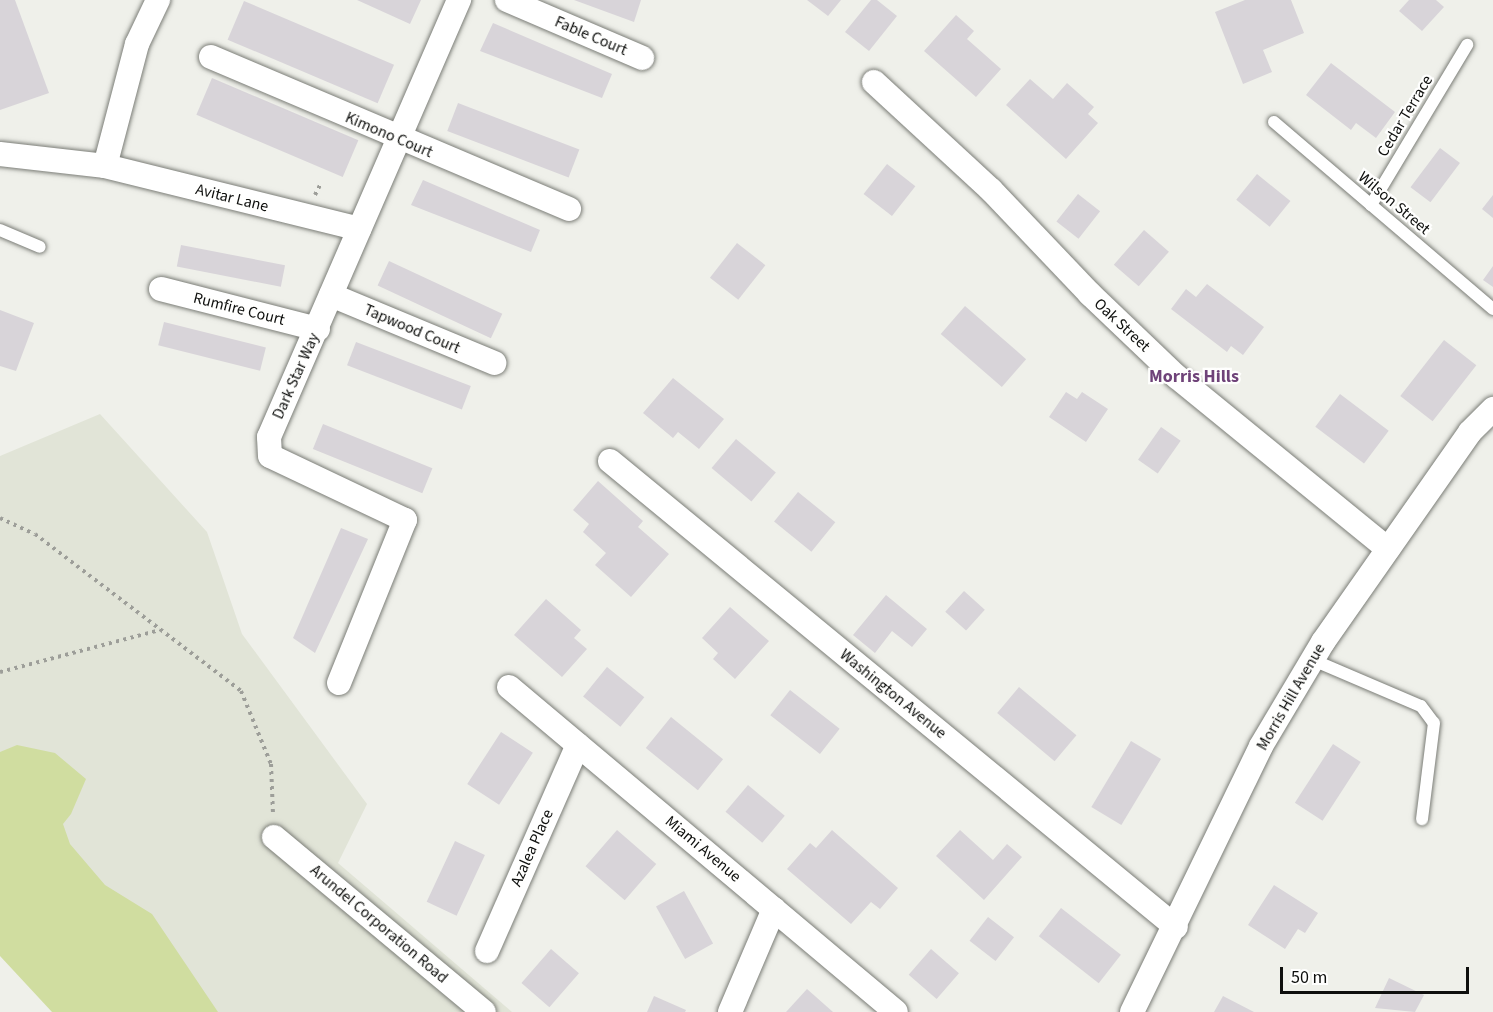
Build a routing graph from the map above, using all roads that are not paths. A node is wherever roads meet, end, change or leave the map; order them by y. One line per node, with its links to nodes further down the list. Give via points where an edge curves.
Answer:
1 (158, 0): 11 (street, via 138,44)
2 (459, 0): 9 (street, Dark Star Way)
3 (507, 0): 6 (street, Fable Court)
4 (1467, 45): 12 (lane, Cedar Terrace)
5 (211, 57): 9 (street, Kimono Court)
6 (642, 58)
7 (873, 81): 24 (street, Oak Street, via 991,190 1090,294 1178,377)
8 (1274, 122): 12 (lane, Wilson Street)
9 (398, 139): 13 (street, Kimono Court); 14 (street, Dark Star Way)
10 (0, 154): 11 (street, Avitar Lane)
11 (105, 166): 14 (street, Avitar Lane)
12 (1371, 205): 19 (lane, Wilson Street)
13 (569, 210)
14 (359, 229): 18 (street, Dark Star Way)
15 (0, 230): 16 (lane)
16 (40, 248)
17 (161, 289): 20 (street, Rumfire Court)
18 (331, 295): 20 (street, Dark Star Way); 21 (street, Tapwood Court)
19 (1493, 309)
20 (318, 329): 26 (street, Dark Star Way, via 268,437 270,456 405,520)
21 (494, 363)
22 (1493, 409): 24 (street, Morris Hill Avenue, via 1470,432)
23 (610, 461): 32 (street, Washington Avenue)
24 (1388, 549): 25 (street, Morris Hill Avenue)
25 (1313, 660): 29 (lane, via 1421,706 1434,723); 32 (street, Morris Hill Avenue, via 1261,746)
26 (339, 683)
27 (509, 687): 28 (street, Miami Avenue)
28 (578, 745): 31 (street, Miami Avenue); 33 (street, Azalea Place)
29 (1422, 819)
30 (274, 837): 34 (street, Arundel Corporation Road)
31 (774, 909): 35 (street); 36 (street, Miami Avenue)
32 (1176, 927): 37 (street, Morris Hill Avenue)
33 (487, 951)
34 (484, 1012)
35 (730, 1012)
36 (896, 1012)
37 (1132, 1012)

